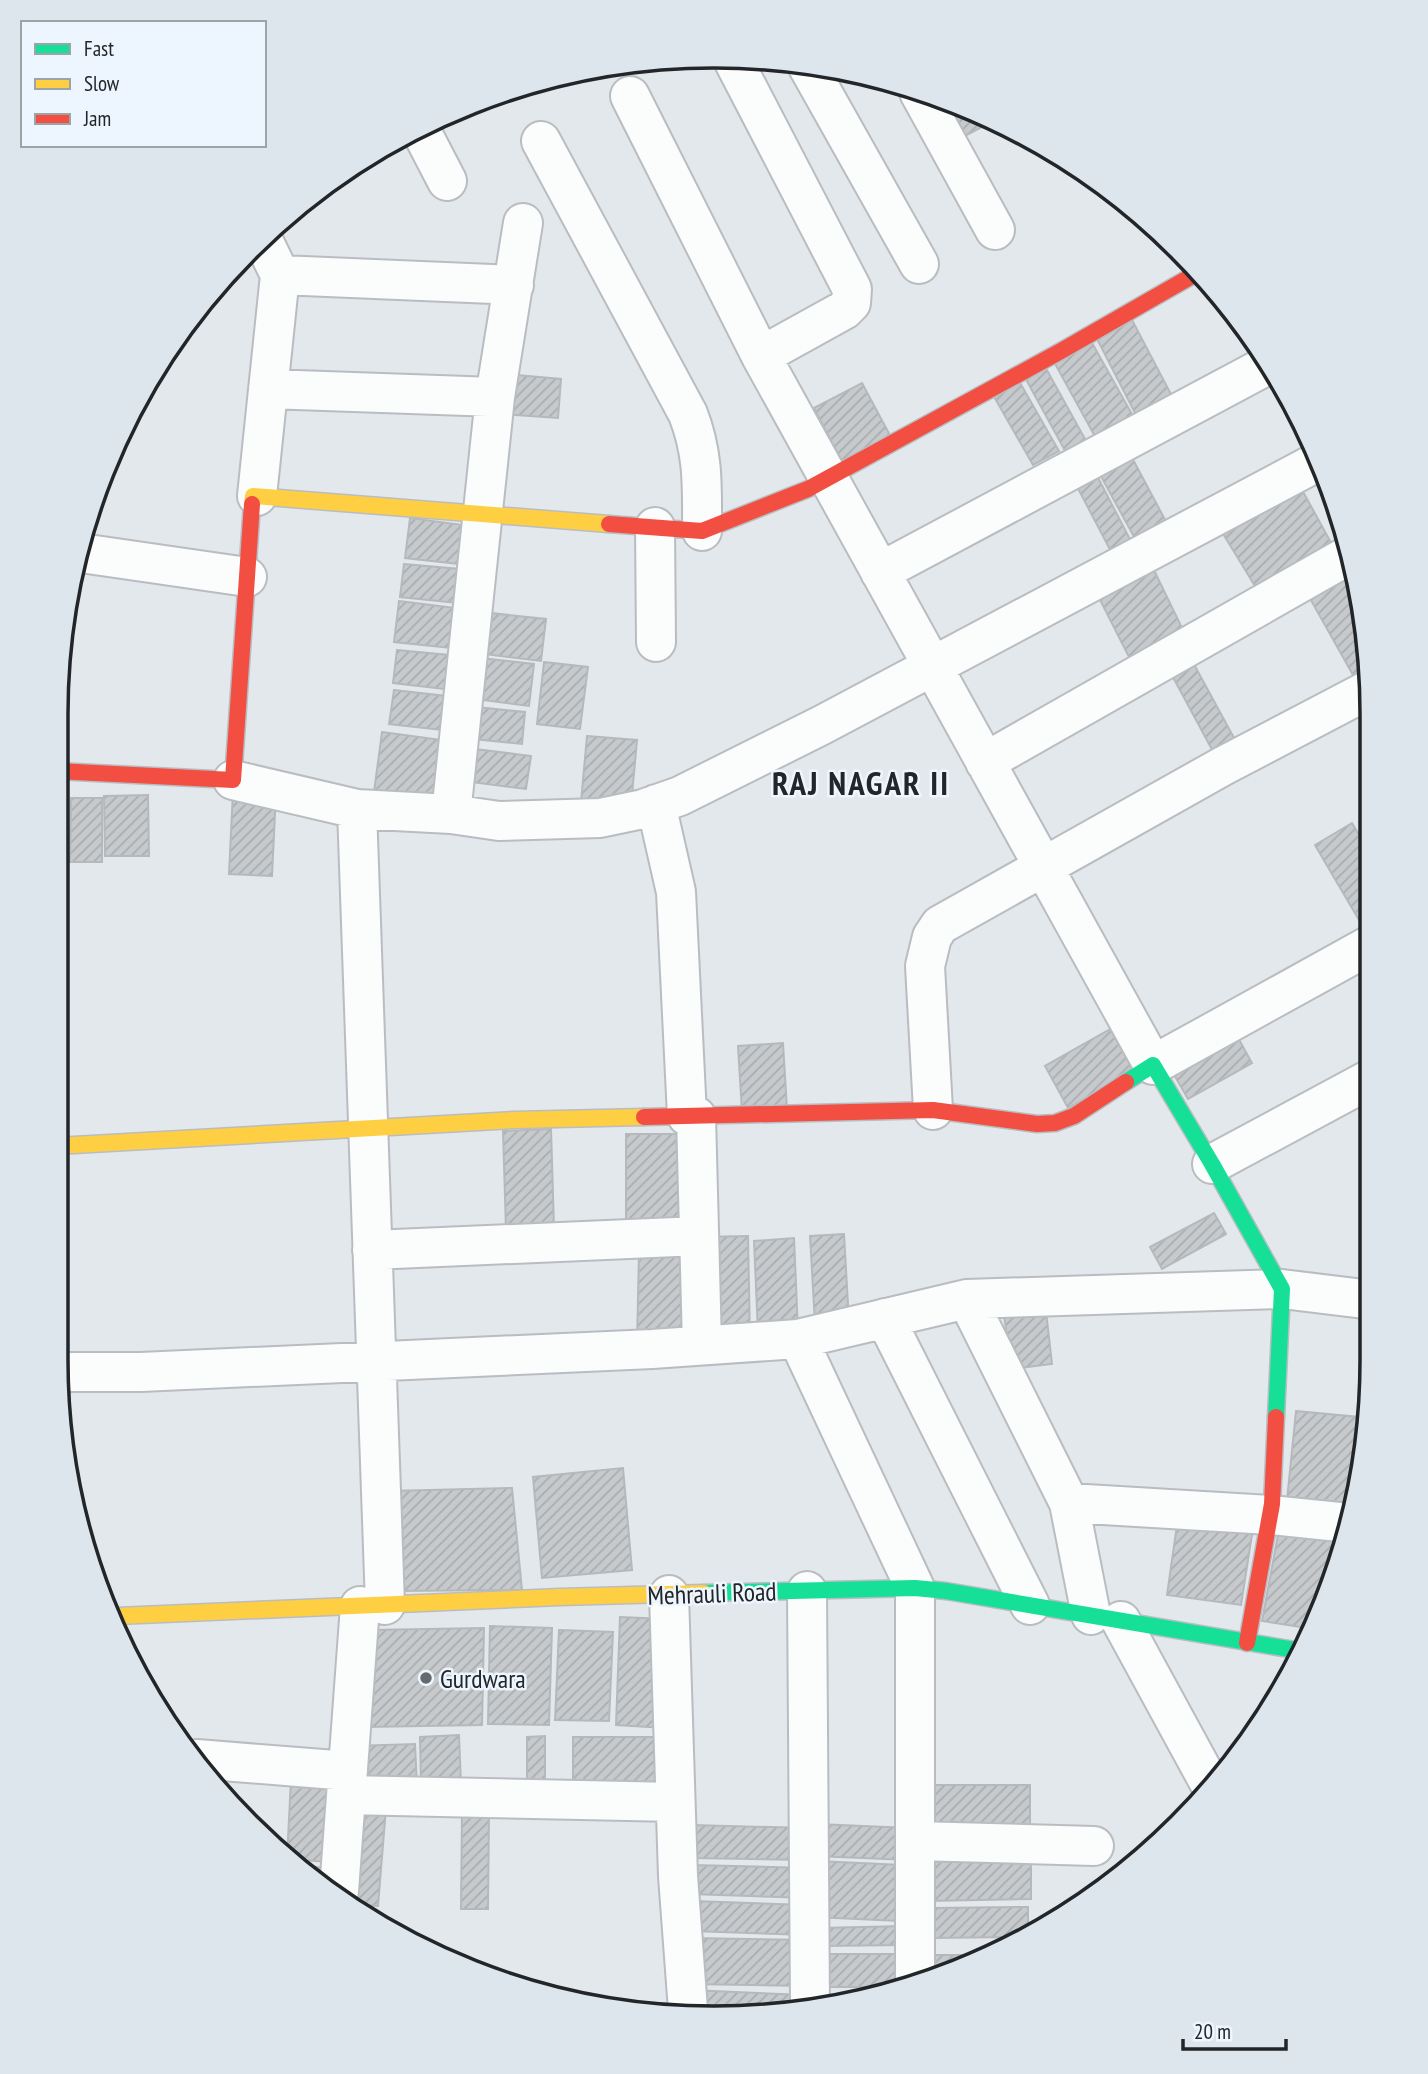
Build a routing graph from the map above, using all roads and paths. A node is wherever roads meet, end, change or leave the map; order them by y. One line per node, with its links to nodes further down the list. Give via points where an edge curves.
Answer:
1 (738, 69): 15 (street, via 852,289 844,310)
2 (814, 77): 11 (street)
3 (630, 96): 15 (street)
4 (926, 104): 9 (street)
5 (424, 137): 7 (street)
6 (541, 141): 24 (street, via 688,414 702,464)
7 (447, 181)
8 (523, 223): 14 (street)
9 (995, 230)
10 (267, 248): 12 (street)
11 (919, 264)
12 (280, 275): 14 (street); 17 (street)
13 (1190, 277): 20 (street)
14 (514, 285): 18 (street)
15 (761, 356): 20 (street)
16 (1260, 369): 27 (street)
17 (268, 388): 18 (street); 21 (street)
18 (495, 397): 22 (street)
19 (1310, 466): 30 (street)
20 (828, 478): 24 (street); 27 (street)
21 (257, 496): 22 (street); 28 (street, via 253,496)
22 (481, 514): 23 (street); 37 (street)
23 (655, 527): 24 (street); 29 (street)
24 (702, 531)
25 (88, 554): 28 (street)
26 (1341, 560): 32 (street)
27 (880, 572): 30 (street)
28 (247, 577): 34 (street)
29 (656, 642)
30 (933, 665): 32 (street); 35 (street, via 822,725)
31 (1359, 695): 38 (street)
32 (985, 762): 38 (street)
33 (68, 772): 34 (street)
34 (233, 780): 36 (street)
35 (656, 804): 37 (street, via 600,818 499,821); 43 (street, via 676,892)
36 (357, 809): 37 (street); 44 (street)
37 (450, 814)
38 (1044, 867): 40 (street); 42 (street, via 954,916 932,937 925,966)
39 (1360, 951): 40 (street)
40 (1153, 1065): 42 (street, via 1074,1116 1055,1123); 46 (street)
41 (1360, 1084): 46 (street)
42 (933, 1110): 43 (street)
43 (692, 1116): 44 (street); 47 (street)
44 (368, 1128): 45 (street); 48 (street)
45 (68, 1145)
46 (1212, 1164): 49 (street)
47 (699, 1236): 48 (street); 54 (street)
48 (372, 1250): 55 (street)
49 (1282, 1289): 50 (street); 51 (street); 58 (street)
50 (1360, 1296)
51 (967, 1299): 52 (street); 57 (street)
52 (885, 1318): 53 (street); 63 (street)
53 (798, 1339): 54 (street); 60 (street)
54 (702, 1345): 55 (street)
55 (375, 1361): 56 (street); 64 (street)
56 (69, 1372)
57 (1069, 1503): 58 (street); 66 (street)
58 (1270, 1516): 59 (street); 67 (street)
59 (1339, 1522)
60 (915, 1588): 61 (street, Mehrauli Road); 63 (street, Mehrauli Road); 73 (street)
61 (807, 1591): 62 (street, Mehrauli Road); 77 (street)
62 (669, 1595): 64 (street, Mehrauli Road); 72 (street)
63 (1030, 1605): 66 (street, Mehrauli Road)
64 (372, 1606): 65 (street, Mehrauli Road); 71 (street)
65 (121, 1616)
66 (1106, 1618): 67 (street, Mehrauli Road); 70 (street)
67 (1247, 1643): 68 (street, Mehrauli Road)
68 (1291, 1650)
69 (208, 1761): 71 (street)
70 (1206, 1778)
71 (347, 1783): 72 (street); 75 (street)
72 (676, 1802): 78 (street)
73 (916, 1841): 74 (street); 76 (street)
74 (1094, 1846)
75 (339, 1886)
76 (915, 1973)
77 (810, 1998)
78 (688, 2005)

